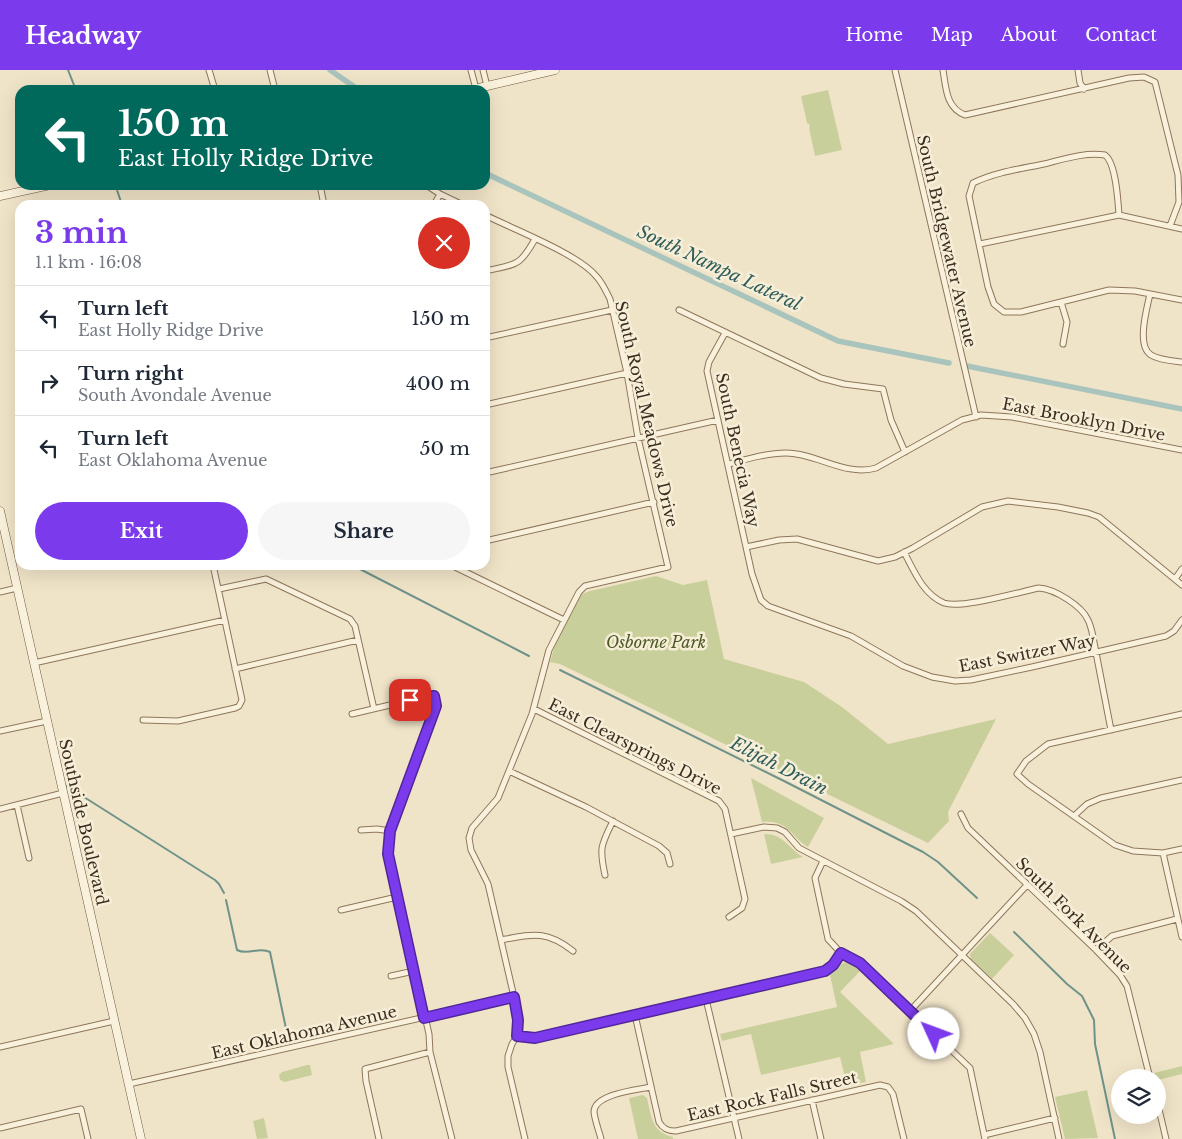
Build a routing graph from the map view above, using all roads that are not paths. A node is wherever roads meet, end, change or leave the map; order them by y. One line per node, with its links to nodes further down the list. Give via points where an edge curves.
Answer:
1 (209, 70): 9 (street)
2 (270, 70): 10 (street)
3 (471, 70): 11 (street)
4 (483, 70): 12 (street)
5 (555, 70): 13 (main road)
6 (895, 70): 39 (street, South Bridgewater Avenue)
7 (943, 70): 14 (street, via 951,104 957,112 965,115)
8 (1078, 70): 14 (street)
9 (213, 85)
10 (274, 85)
11 (472, 85)
12 (486, 85)
13 (490, 85)
14 (1084, 89): 23 (street, via 1137,77 1155,82 1178,175 1179,202)
15 (27, 190): 18 (main road)
16 (434, 190): 17 (street)
17 (440, 194): 19 (street); 20 (street)
18 (0, 196)
19 (437, 200)
20 (453, 200)
21 (1119, 215): 23 (street); 26 (street); 26 (street, via 1111,162 1098,154 1076,156 991,175 974,183 970,196)
22 (490, 218): 25 (street, South Royal Meadows Drive)
23 (1170, 226): 24 (street)
24 (1182, 229)
25 (534, 239): 27 (street, via 518,264); 31 (street, South Royal Meadows Drive, via 564,252 596,275 610,299)
26 (980, 244): 30 (street, via 988,287 994,304 1004,312 1021,312)
27 (490, 270)
28 (1150, 294): 29 (street); 30 (street, via 1109,290); 36 (street, via 1142,338 1145,348 1150,355)
29 (1182, 300)
30 (1061, 302): 35 (street, via 1067,322)
31 (612, 310): 34 (street); 37 (street, South Royal Meadows Drive)
32 (679, 310): 33 (street)
33 (724, 333): 40 (street, South Benecia Way, via 707,371); 43 (street, via 821,378 883,390)
34 (490, 337)
35 (1063, 344)
36 (1182, 362)
37 (627, 374): 38 (street); 41 (street, South Royal Meadows Drive)
38 (490, 404)
39 (976, 417): 42 (street, East Brooklyn Drive, via 1012,417); 43 (street, East Brooklyn Drive, via 962,420)
40 (718, 420): 41 (street); 44 (street, South Benecia Way)
41 (638, 438): 45 (street); 46 (street, South Royal Meadows Drive)
42 (1182, 450)
43 (905, 452): 44 (street, East Brooklyn Drive, via 866,471 786,453)
44 (729, 464): 49 (street, South Benecia Way)
45 (490, 472)
46 (654, 502): 48 (street); 60 (street, South Royal Meadows Drive, via 668,567 585,586)
47 (0, 511): 56 (main road, Southside Boulevard)
48 (490, 540)
49 (746, 547): 50 (street, via 797,539 878,561); 63 (street, East Switzer Way, via 757,591 768,606 851,636 904,666 932,677 971,680)
50 (904, 552): 54 (street, via 982,507 1008,501 1058,507 1099,517); 63 (street, via 929,592 946,604 1039,588 1059,594 1088,620)
51 (214, 570): 57 (street)
52 (1182, 570): 54 (street)
53 (462, 571): 60 (street)
54 (1175, 579): 55 (street)
55 (1182, 585)
56 (17, 588): 58 (street); 64 (main road, Southside Boulevard)
57 (219, 589): 59 (street); 62 (street, via 266,579 350,619)
58 (0, 592)
59 (225, 620): 64 (street); 65 (street)
60 (564, 620): 67 (street, via 549,650)
61 (1182, 620): 63 (street, East Switzer Way, via 1166,636)
62 (358, 640): 65 (street); 66 (street)
63 (1096, 652): 72 (street)
64 (34, 663): 71 (main road, Southside Boulevard)
65 (235, 669): 70 (street, via 242,700 239,706 178,721)
66 (374, 709): 68 (street); 83 (street, via 434,696 436,706)
67 (534, 709): 74 (street); 84 (street, East Clearsprings Drive, via 719,801 725,808)
68 (352, 714)
69 (1182, 714): 72 (street)
70 (143, 720)
71 (47, 721): 73 (street); 76 (main road, Southside Boulevard)
72 (1111, 730): 80 (street, via 1048,744 1026,761 1017,774)
73 (0, 731)
74 (509, 771): 81 (street); 97 (street, via 498,798 472,828 469,838 471,850 488,884)
75 (1182, 780): 80 (street, via 1101,798 1087,804)
76 (63, 794): 77 (street); 109 (main road, Southside Boulevard)
77 (17, 805): 78 (street); 87 (street)
78 (0, 808)
79 (961, 814): 91 (street, South Fork Avenue, via 968,828)
80 (1074, 816): 86 (street, via 1115,844 1133,851)
81 (613, 821): 89 (street, via 660,846 667,853); 90 (street, via 601,846)
82 (360, 830): 83 (street)
83 (390, 831): 92 (street, via 388,854)
84 (731, 834): 88 (street, via 764,827 777,828 799,848); 94 (street, East Clearsprings Drive, via 745,899 742,908)
85 (1182, 849): 86 (street)
86 (1163, 853): 95 (street)
87 (30, 858)
88 (823, 861): 100 (street, via 815,878 828,939); 101 (street, via 916,911)
89 (670, 864)
90 (605, 875)
91 (1027, 885): 98 (street, South Fork Avenue); 101 (street)
92 (397, 898): 93 (street); 102 (street)
93 (341, 910)
94 (729, 917)
95 (1177, 919): 96 (street); 98 (street, via 1112,936)
96 (1182, 937)
97 (502, 940): 99 (street, via 535,934 551,938); 104 (street)
98 (1096, 950): 113 (street, South Fork Avenue, via 1127,986)
99 (574, 951)
100 (841, 953): 105 (street, via 825,971); 106 (street, via 860,963)
101 (963, 956): 106 (street); 118 (street, via 1012,1004 1034,1034)
102 (414, 971): 103 (street); 108 (street)
103 (391, 976)
104 (514, 997): 108 (street, East Oklahoma Avenue); 110 (street)
105 (706, 998): 107 (street); 117 (street)
106 (910, 1011): 121 (street, via 970,1068)
107 (635, 1015): 110 (street, via 535,1038); 115 (street)
108 (424, 1018): 112 (street); 114 (street, East Oklahoma Avenue)
109 (114, 1021): 111 (street); 114 (main road, Southside Boulevard)
110 (517, 1036): 126 (street, via 508,1056 508,1067)
111 (0, 1047)
112 (430, 1052): 124 (street, via 365,1069); 125 (street)
113 (1148, 1069)
114 (129, 1084): 123 (main road, Southside Boulevard)
115 (651, 1087): 117 (street, East Rock Falls Street, via 659,1122 669,1131); 127 (street, via 604,1098 597,1104 594,1112)
116 (812, 1100): 117 (street, East Rock Falls Street); 129 (street); 130 (street, East Rock Falls Street, via 880,1085 888,1087 893,1094)
117 (733, 1118): 128 (street)
118 (1055, 1118): 121 (street); 131 (street)
119 (1162, 1124): 132 (street)
120 (0, 1128): 122 (street, via 81,1109)
121 (985, 1137)
122 (88, 1139)
123 (141, 1139)
124 (379, 1139)
125 (452, 1139)
126 (525, 1139)
127 (601, 1139)
128 (738, 1139)
129 (820, 1139)
130 (904, 1139)
131 (1059, 1139)
132 (1166, 1139)

